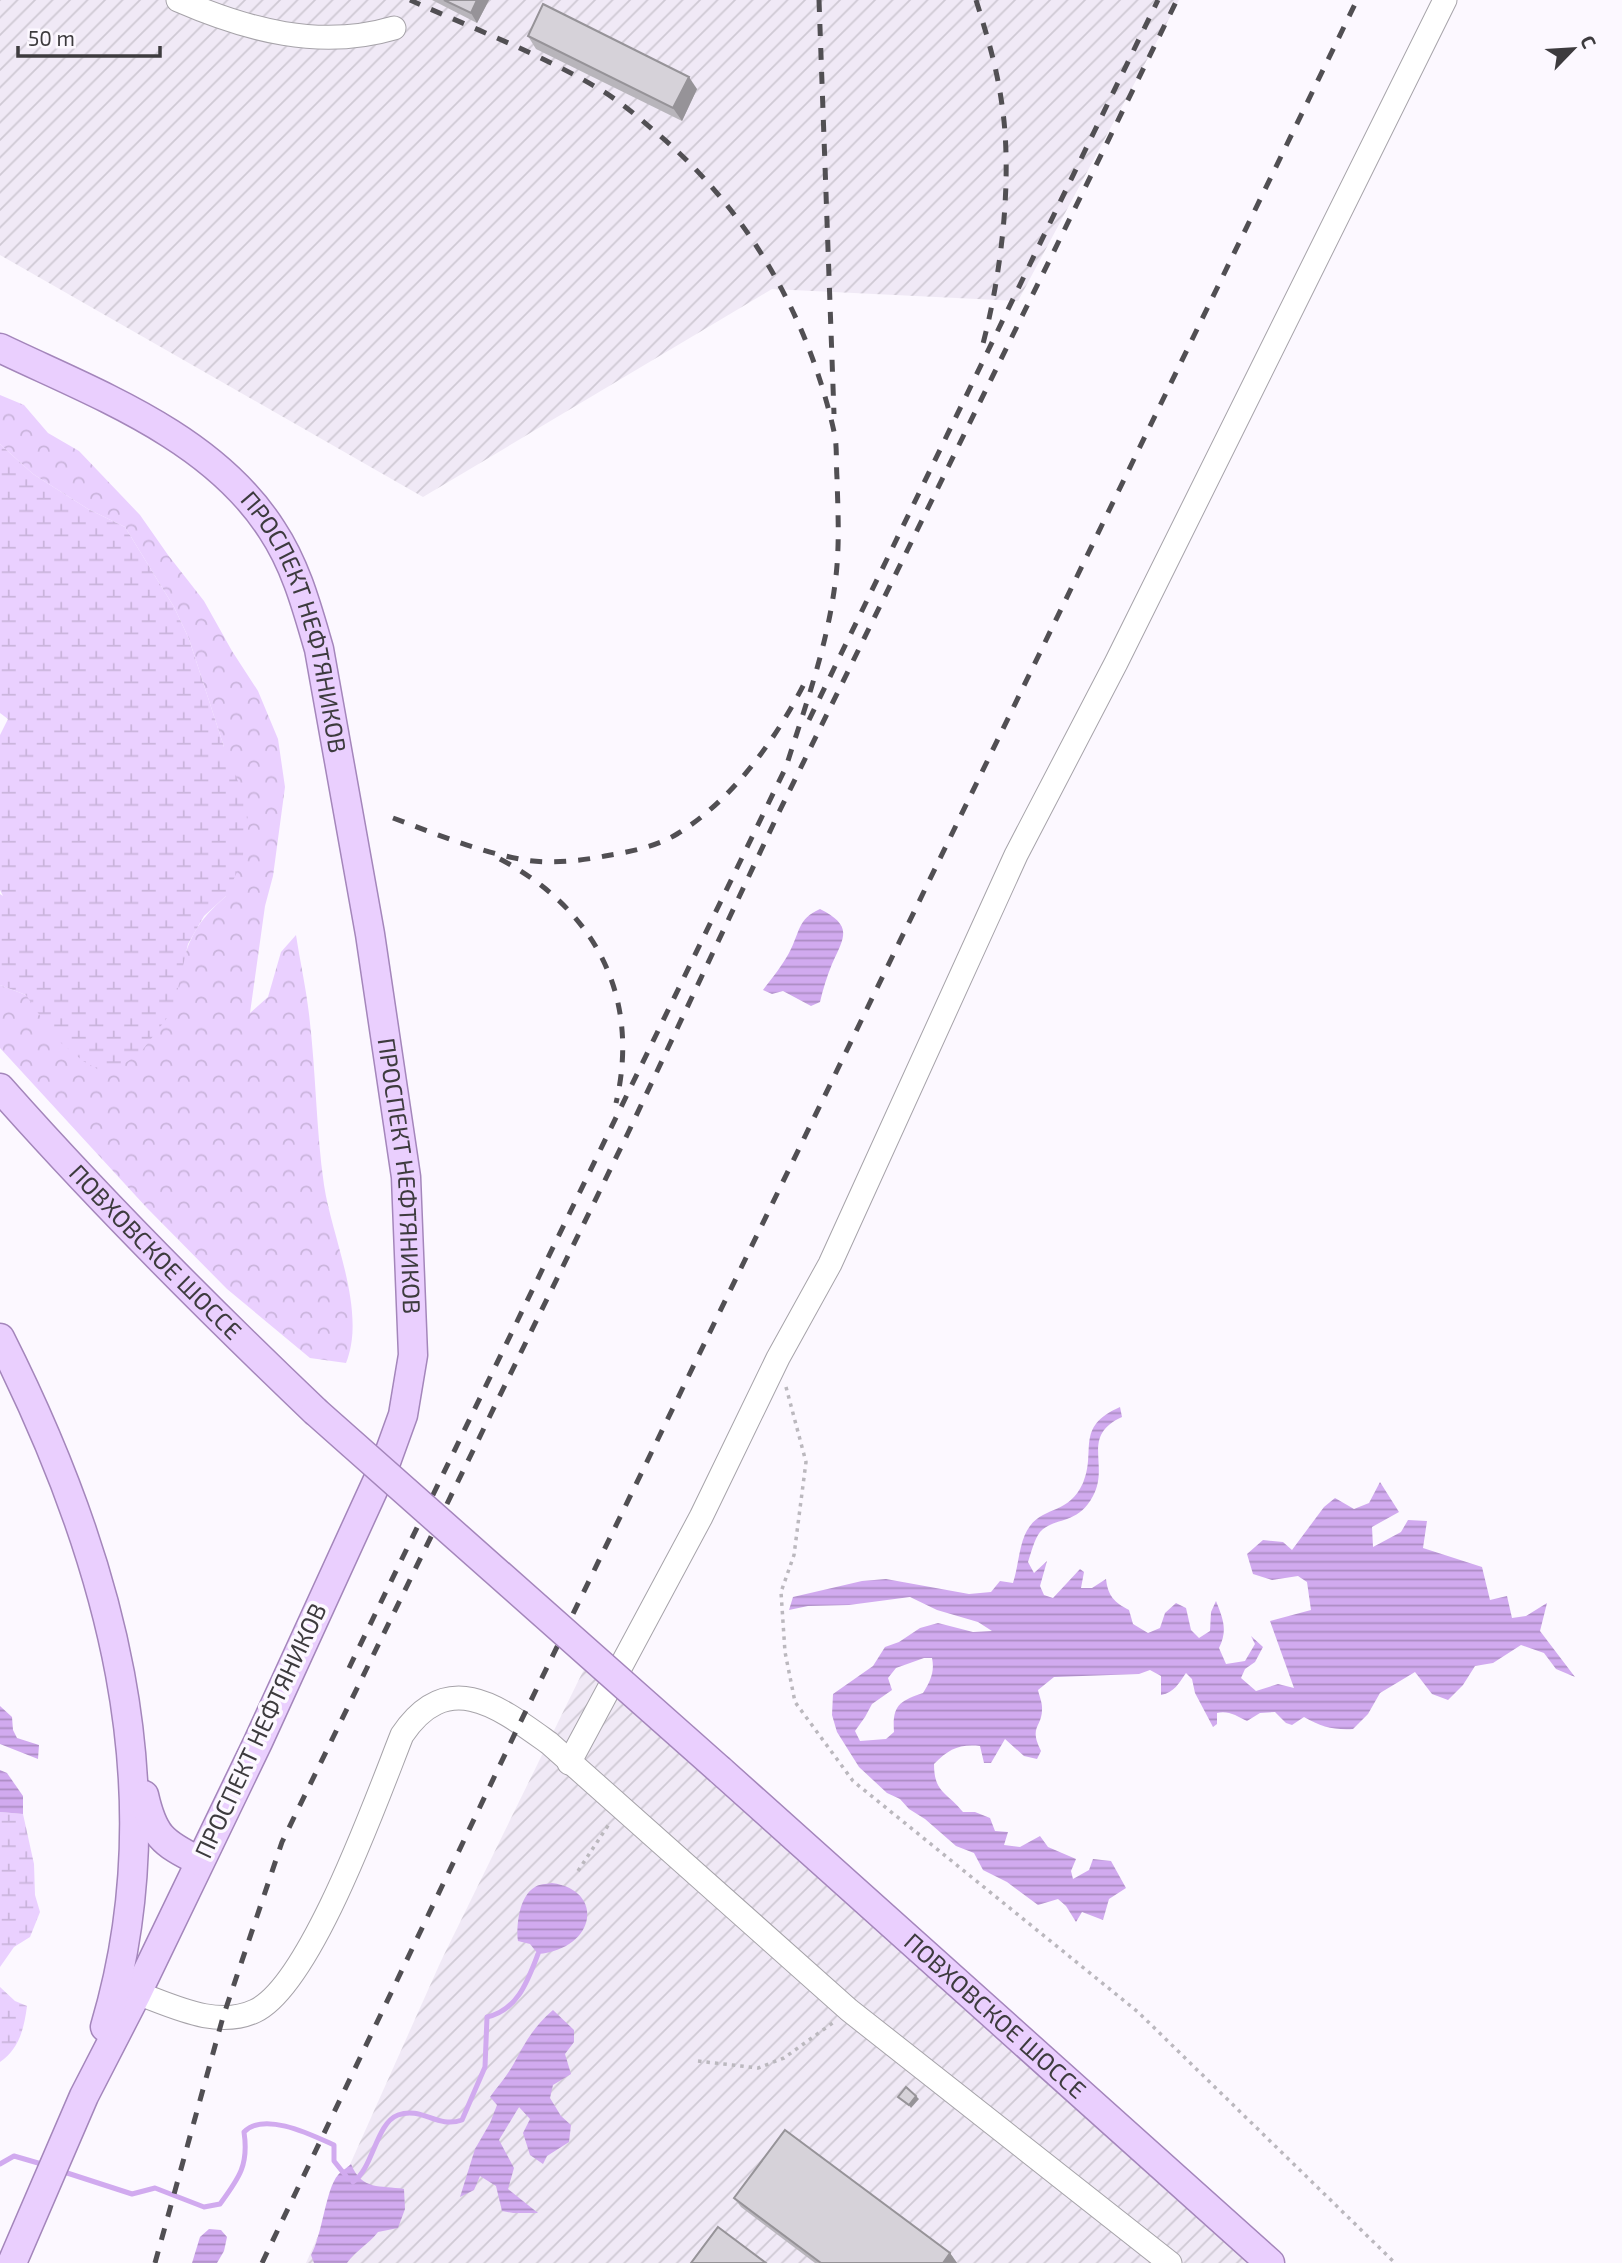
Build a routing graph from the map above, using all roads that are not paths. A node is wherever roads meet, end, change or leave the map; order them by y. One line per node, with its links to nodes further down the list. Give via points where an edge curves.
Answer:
1 (178, 0): 3 (lane, via 253,28 290,35 335,39)
2 (1445, 0): 8 (lane, via 1016,855 830,1264)
3 (394, 29)
4 (0, 348): 9 (main road, ПРОСПЕКТ НЕФТЯНИКОВ, via 182,441 250,501 292,567 316,638 329,704 370,934 406,1177 413,1355 403,1415 270,1717)
5 (0, 1088): 14 (main road, ПОВХОВСКОЕ ШОССЕ, bridge, via 120,1218 315,1411)
6 (0, 1338): 7 (main road, ПРОСПЕКТ НЕФТЯНИКОВ, via 76,1510 103,1592)
7 (130, 1731): 9 (main road, via 156,1833); 11 (main road, ПРОСПЕКТ НЕФТЯНИКОВ, via 135,1812 128,1931 119,1980)
8 (569, 1763): 10 (lane, via 549,1743 485,1702 467,1698 429,1706 413,1718 402,1735 324,1920 274,1997 255,2011 223,2017 195,2013); 13 (lane, via 849,2010)
9 (199, 1861): 10 (main road, ПРОСПЕКТ НЕФТЯНИКОВ)
10 (137, 1993): 11 (main road, ПРОСПЕКТ НЕФТЯНИКОВ)
11 (84, 2096): 12 (main road, ПРОСПЕКТ НЕФТЯНИКОВ)
12 (12, 2263)
13 (1170, 2263)
14 (1270, 2263)

